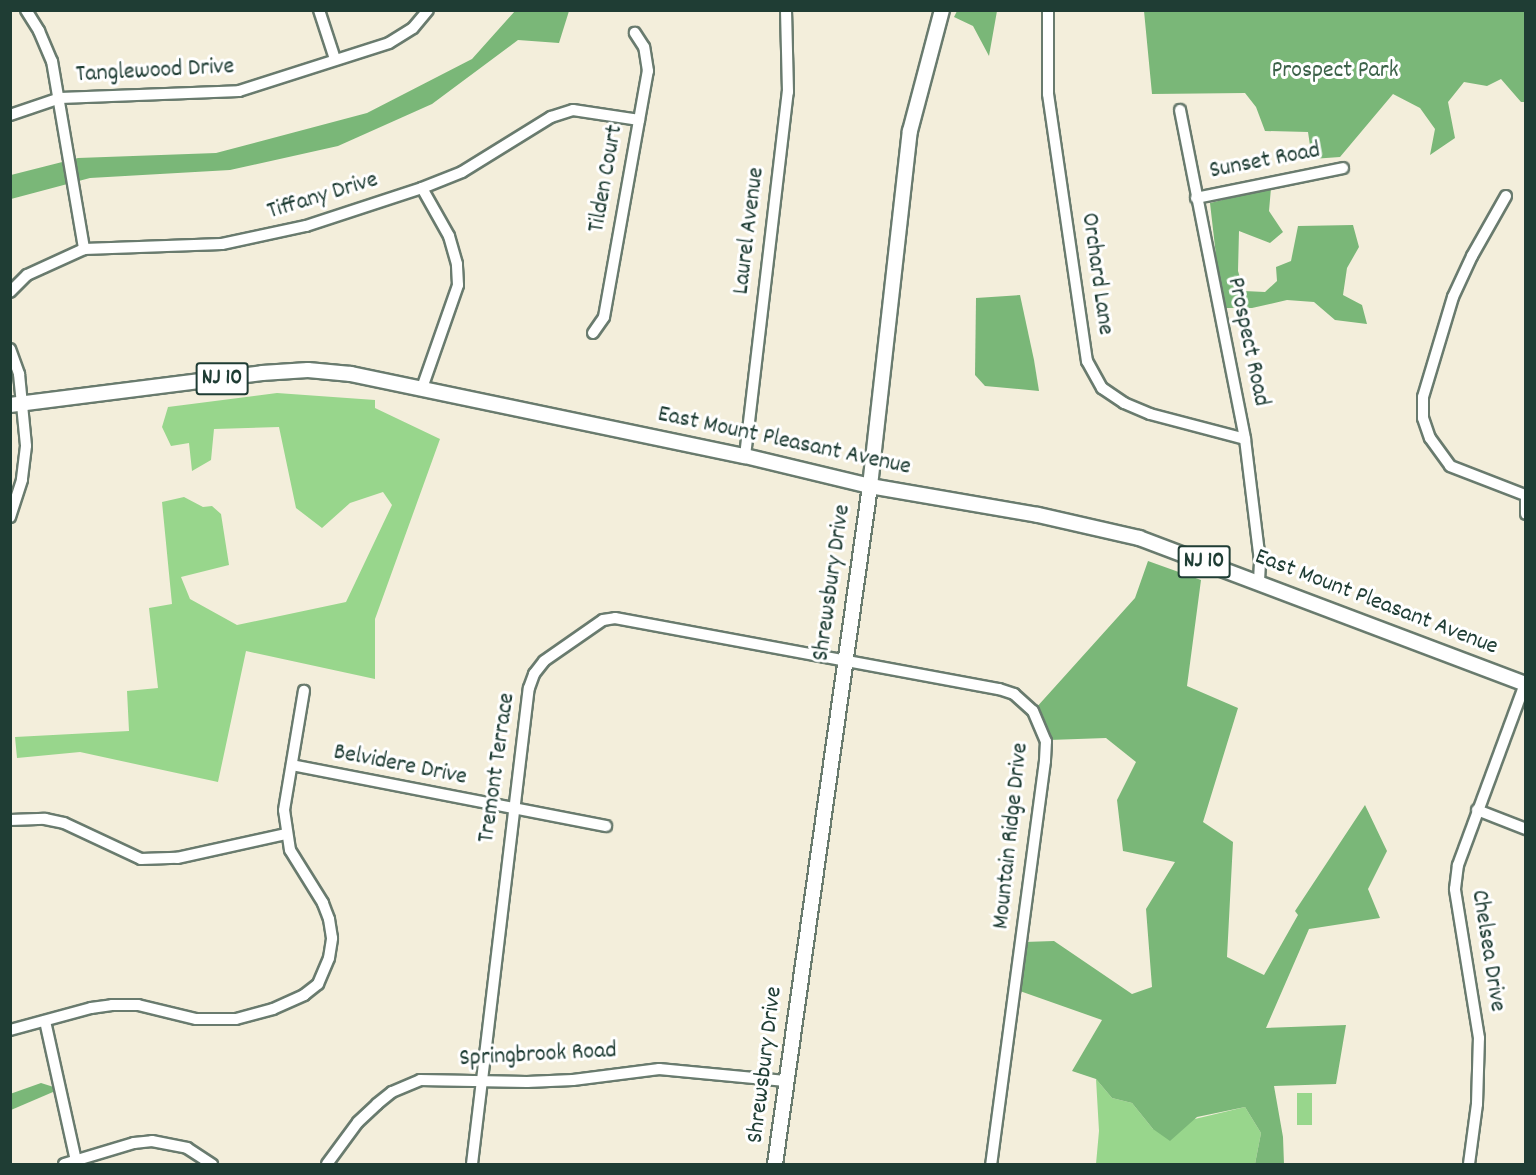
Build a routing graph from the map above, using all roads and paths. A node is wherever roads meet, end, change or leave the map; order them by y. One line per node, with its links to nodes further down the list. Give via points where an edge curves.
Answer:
1 (26, 10): 9 (street, via 52,61)
2 (319, 10): 8 (street)
3 (428, 10): 8 (street, Tanglewood Drive, via 398,39)
4 (786, 10): 24 (street, Laurel Avenue, via 788,92)
5 (942, 10): 25 (main road, Shrewsbury Drive, via 910,131)
6 (1048, 10): 23 (street, Orchard Lane, via 1048,94 1087,361 1102,388 1124,403 1150,414)
7 (635, 33): 12 (street, Tilden Court, via 644,47 648,70)
8 (335, 59): 9 (street, Tanglewood Drive, via 239,92)
9 (60, 98): 11 (street, Tanglewood Drive); 17 (street)
10 (1180, 110): 16 (street, Prospect Road)
11 (10, 115)
12 (639, 120): 14 (street, Tiffany Drive, via 573,110 551,117 471,167); 19 (street, Tilden Court, via 604,317)
13 (1344, 168): 16 (street, Sunset Road)
14 (422, 188): 17 (street, Tiffany Drive, via 306,226 222,244); 21 (street, via 449,236 458,285)
15 (1506, 196): 26 (street, via 1453,297 1424,397 1423,418 1430,438 1450,466)
16 (1196, 198): 23 (street, Prospect Road)
17 (84, 249): 18 (street, Tiffany Drive, via 27,275)
18 (10, 292)
19 (593, 333)
20 (10, 349): 22 (street, via 19,374)
21 (422, 388): 22 (main road, East Mount Pleasant Avenue / NJ 10, via 308,370); 24 (main road, East Mount Pleasant Avenue / NJ 10)
22 (17, 404): 28 (street, via 26,446 22,480)
23 (1245, 439): 29 (street, Prospect Road, via 1260,562)
24 (745, 456): 25 (main road, East Mount Pleasant Avenue / NJ 10)
25 (870, 486): 29 (main road, East Mount Pleasant Avenue / NJ 10, via 1139,538); 30 (main road, Shrewsbury Drive)
26 (1525, 495): 27 (street)
27 (1526, 514)
28 (10, 517)
29 (1259, 583): 31 (main road, East Mount Pleasant Avenue / NJ 10)
30 (845, 662): 34 (street, Tremont Terrace, via 627,618 603,620 543,661 534,674); 42 (main road, Shrewsbury Drive); 50 (street, Mountain Ridge Drive, via 1014,694 1033,711 1046,741)
31 (1525, 683): 35 (street, Chelsea Drive)
32 (304, 692): 33 (street)
33 (292, 765): 34 (street, Belvidere Drive); 39 (street, via 284,810)
34 (512, 810): 37 (street, Belvidere Drive); 43 (street, Tremont Terrace)
35 (1477, 810): 38 (street); 51 (street, Chelsea Drive, via 1458,865 1455,890 1479,1038 1477,1104)
36 (10, 820): 39 (street, via 64,823 141,859 177,858)
37 (606, 826)
38 (1526, 829)
39 (286, 834): 40 (street, via 299,866 323,903 332,938 324,974 304,995 236,1019 196,1019 138,1005 112,1005)
40 (45, 1021): 41 (street); 44 (street)
41 (10, 1030)
42 (785, 1081): 43 (street, Springbrook Road, via 659,1069 573,1080); 49 (main road, Shrewsbury Drive)
43 (481, 1082): 47 (street, Springbrook Road, via 409,1083 358,1122); 48 (street, Tremont Terrace)
44 (76, 1161): 45 (street); 46 (street, via 152,1141 187,1148)
45 (64, 1164)
46 (212, 1164)
47 (327, 1164)
48 (472, 1164)
49 (776, 1164)
50 (991, 1164)
51 (1469, 1164)

